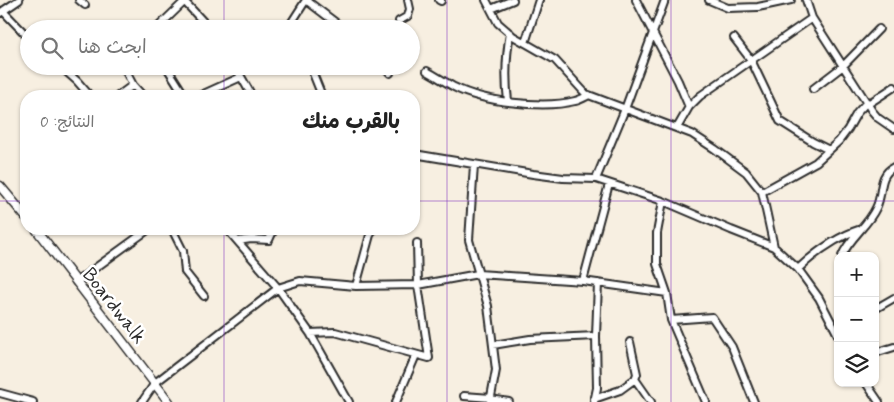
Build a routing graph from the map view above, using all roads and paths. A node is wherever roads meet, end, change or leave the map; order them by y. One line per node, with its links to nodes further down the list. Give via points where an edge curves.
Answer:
1 (19, 0): 16 (street)
2 (79, 0): 14 (street)
3 (306, 0): 20 (street); 21 (street)
4 (408, 0): 22 (street, via 408,16)
5 (486, 0): 15 (street)
6 (513, 0): 15 (street)
7 (539, 0): 28 (street)
8 (636, 0): 26 (street)
9 (665, 0): 26 (street)
10 (709, 0): 11 (street, via 728,8 758,7)
11 (791, 0)
12 (806, 0): 17 (street)
13 (185, 1): 18 (street); 19 (street)
14 (85, 5)
15 (491, 9): 25 (street, via 498,23)
16 (1, 12): 24 (street)
17 (812, 18): 29 (street); 30 (street)
18 (165, 20)
19 (202, 20)
20 (293, 20)
21 (332, 20)
22 (401, 20)
23 (879, 29): 30 (street)
24 (20, 30)
25 (510, 34): 28 (street); 48 (street)
26 (653, 34): 50 (street); 51 (street)
27 (734, 38): 29 (street)
28 (525, 43): 47 (street, via 556,60)
29 (750, 60): 50 (street); 54 (street, via 780,121)
30 (844, 66): 39 (street); 49 (street)
31 (427, 71): 48 (street, via 454,88 488,99)
32 (70, 75): 40 (street)
33 (128, 75): 37 (street)
34 (172, 75): 43 (street)
35 (314, 75): 46 (street)
36 (241, 77): 44 (street); 45 (street)
37 (133, 85): 41 (street); 42 (street)
38 (894, 87): 49 (street)
39 (813, 89)
40 (85, 90)
41 (126, 90)
42 (137, 90)
43 (181, 90)
44 (212, 90)
45 (249, 90)
46 (320, 90)
47 (590, 95): 48 (street, via 560,104); 51 (street)
48 (508, 101)
49 (868, 103): 53 (street, via 878,118); 54 (street, via 856,113 844,135)
50 (689, 106): 52 (street)
51 (625, 109): 52 (street); 58 (street)
52 (677, 128): 61 (street, via 715,149 746,172)
53 (894, 129)
54 (829, 150): 61 (street, via 816,162)
55 (420, 158): 56 (street)
56 (474, 165): 58 (street, via 563,178); 76 (street, via 469,240)
57 (894, 167): 64 (street, via 883,177 878,205)
58 (596, 179): 59 (street)
59 (609, 184): 62 (street); 77 (street)
60 (0, 186): 63 (street)
61 (762, 192): 73 (street)
62 (663, 201): 73 (street); 83 (street, via 657,233 657,264)
63 (20, 210)
64 (864, 228): 74 (street); 75 (street, via 832,241)
65 (41, 235): 78 (street, Boardwalk)
66 (141, 235): 78 (street)
67 (175, 235): 84 (street, via 183,251 186,272)
68 (232, 235): 71 (street)
69 (271, 235): 71 (street, via 269,240)
70 (370, 235): 81 (street)
71 (238, 241): 82 (street)
72 (417, 243): 80 (street)
73 (774, 247): 75 (street)
74 (844, 252)
75 (798, 269): 88 (street, via 819,298)
76 (478, 274): 77 (street); 80 (street); 92 (street, via 488,306)
77 (583, 281): 79 (street)
78 (76, 282): 97 (street, Boardwalk)
79 (598, 283): 83 (street); 90 (street)
80 (418, 285): 81 (street); 95 (street, via 429,358)
81 (356, 286): 82 (street, via 300,282)
82 (278, 288): 89 (street); 97 (street)
83 (667, 293): 87 (street)
84 (204, 296)
85 (894, 298): 86 (street)
86 (879, 307)
87 (671, 320): 110 (street); 111 (street, via 712,317 732,347)
88 (834, 327)
89 (310, 334): 95 (street, via 335,332); 106 (street)
90 (596, 336): 92 (street, via 530,339); 102 (street, via 597,388)
91 (630, 342): 96 (street, via 637,374)
92 (493, 345): 101 (street, via 496,370)
93 (894, 347): 94 (street)
94 (879, 352)
95 (416, 355): 107 (street)
96 (635, 379): 102 (street, via 620,390); 109 (street)
97 (155, 383): 104 (street); 105 (street, Boardwalk)
98 (869, 387): 112 (street)
99 (0, 392): 103 (street)
100 (464, 396): 101 (street)
101 (490, 400): 108 (street)
102 (594, 400)
103 (33, 402)
104 (142, 402)
105 (169, 402)
106 (349, 402)
107 (396, 402)
108 (509, 402)
109 (651, 402)
110 (706, 402)
111 (754, 402)
112 (879, 402)

